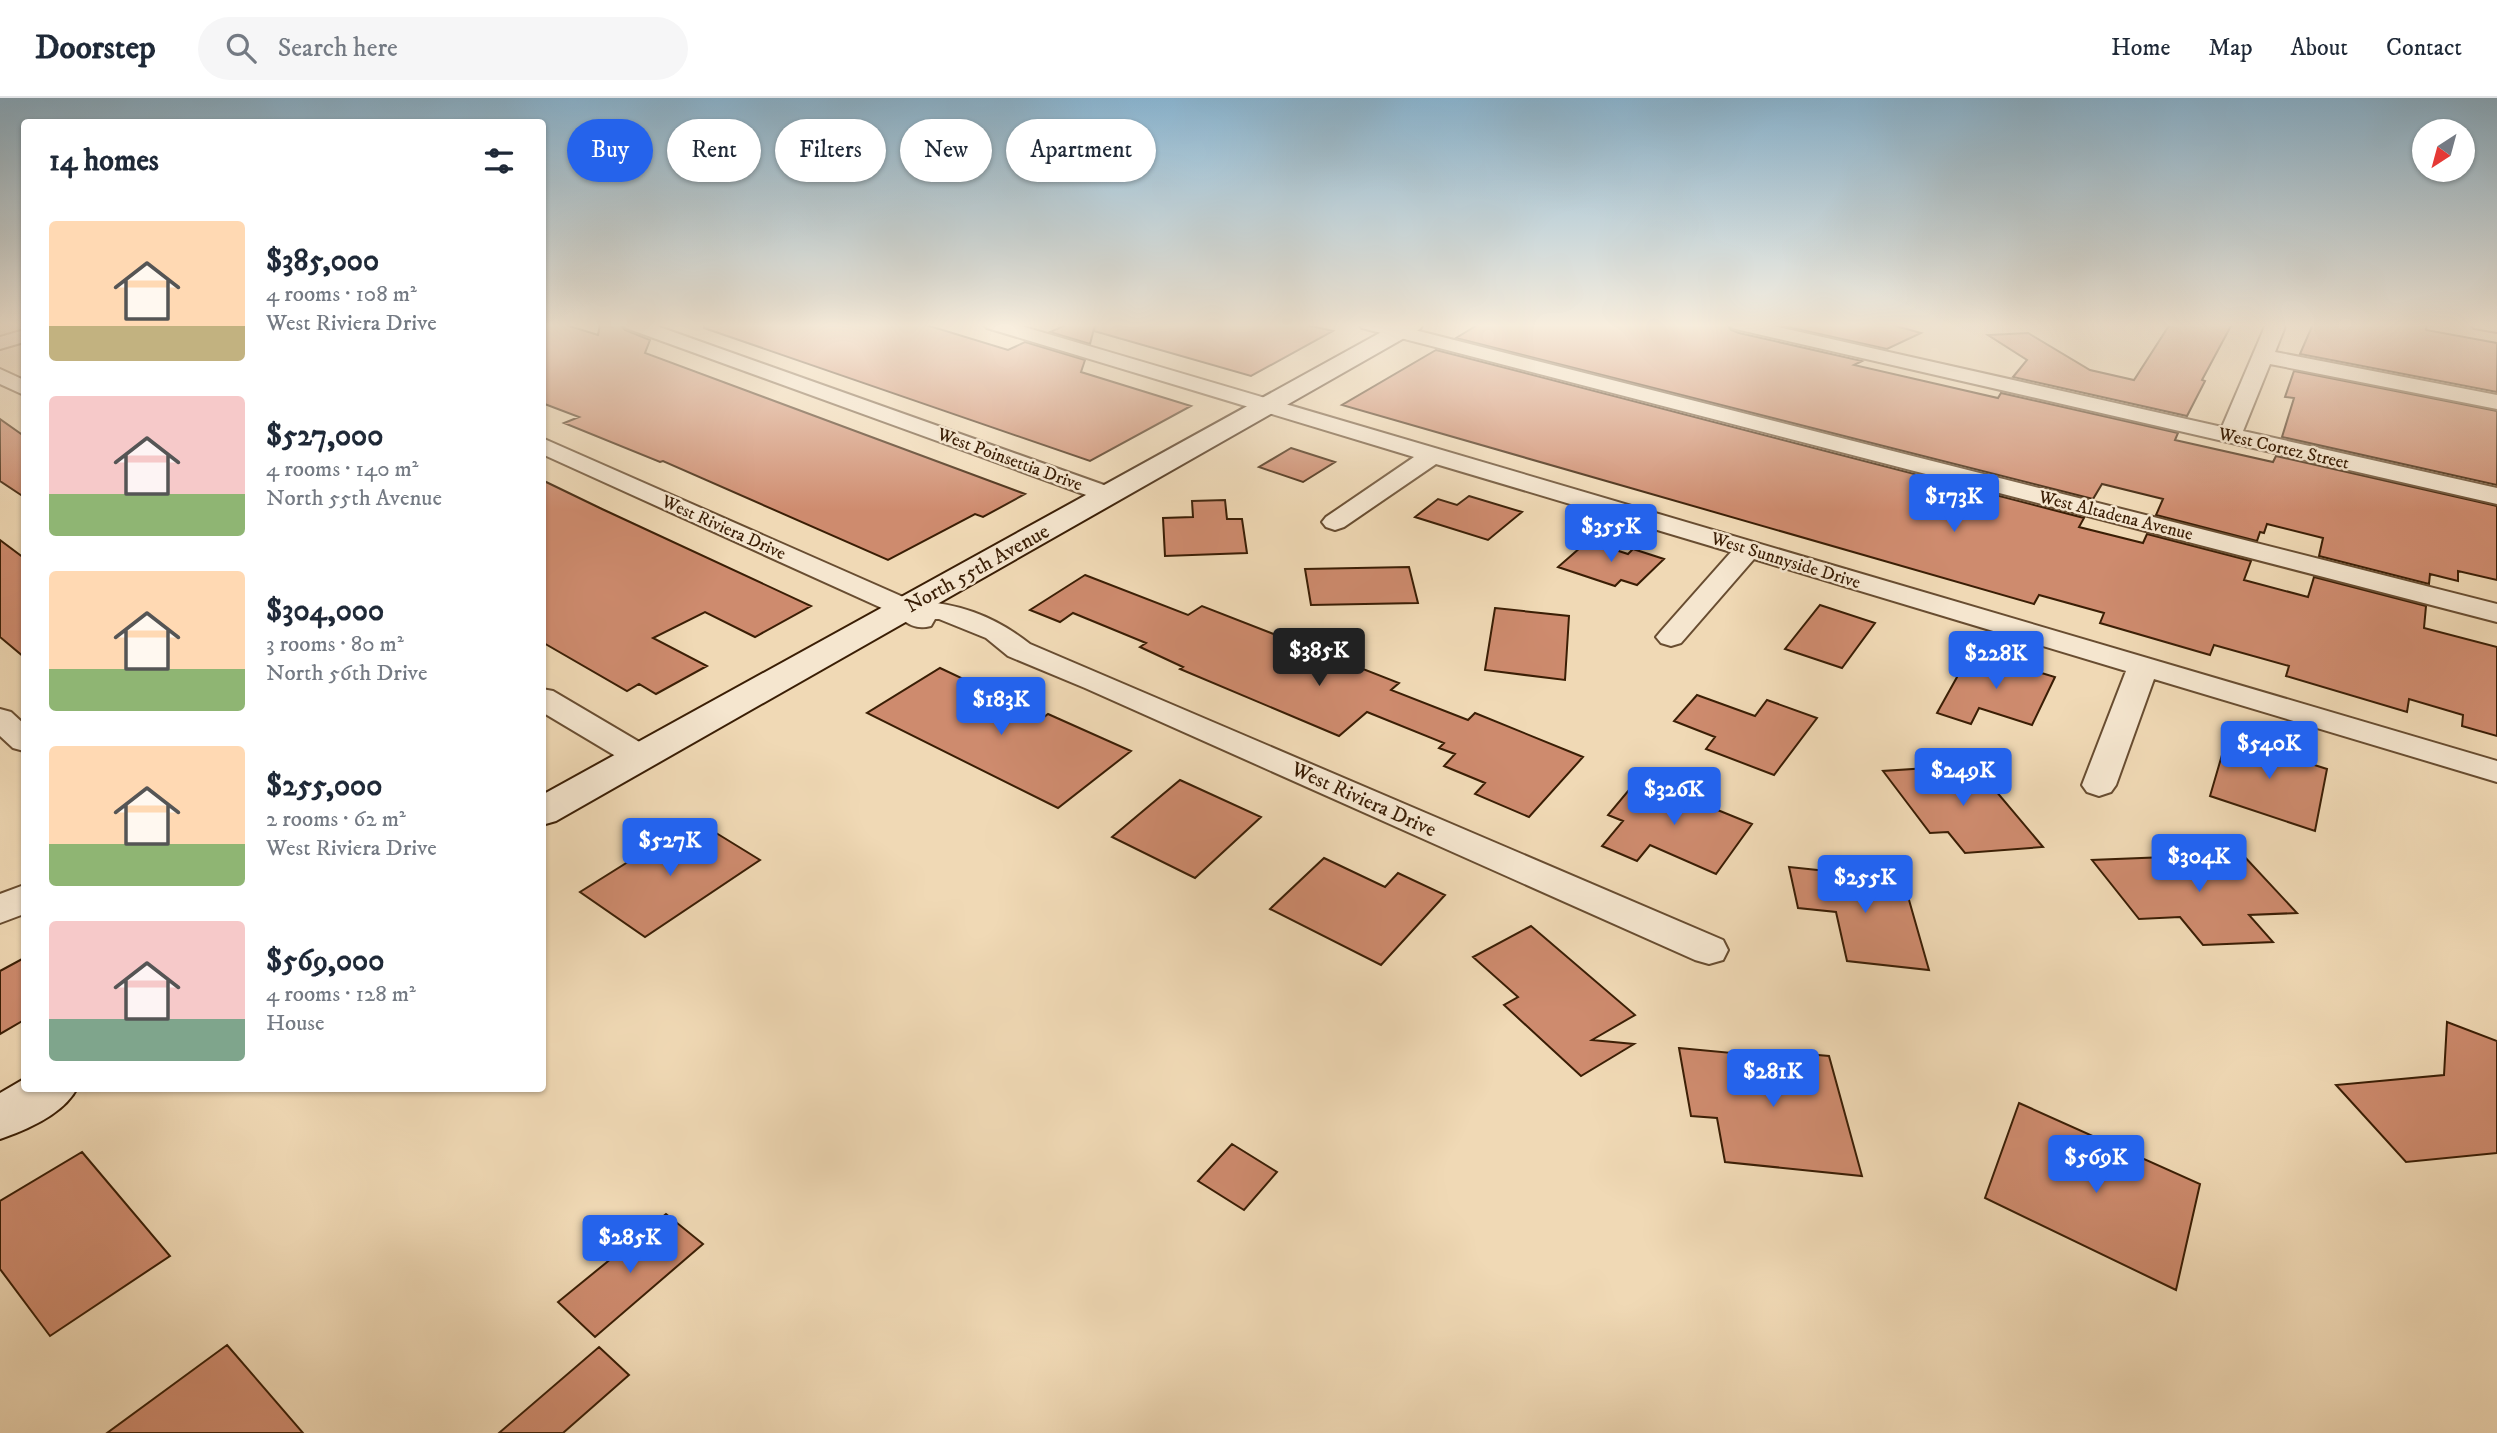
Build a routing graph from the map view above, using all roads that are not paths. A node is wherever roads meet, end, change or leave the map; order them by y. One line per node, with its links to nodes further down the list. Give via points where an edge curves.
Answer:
1 (807, 386): 13 (street, West Poinsettia Drive)
2 (1203, 386): 9 (street, West Sunnyside Drive)
3 (1296, 386): 9 (street, North 55th Avenue)
4 (1625, 386): 18 (street, West Altadena Avenue)
5 (2043, 386): 10 (street, West Cortez Street)
6 (2251, 386): 10 (street)
7 (2417, 386): 8 (street)
8 (2497, 402)
9 (1266, 405): 12 (street, West Sunnyside Drive); 13 (street, North 55th Avenue)
10 (2230, 436): 14 (street, West Cortez Street)
11 (546, 447): 17 (street, West Riviera Drive)
12 (1433, 455): 15 (street); 16 (street, West Sunnyside Drive)
13 (1109, 495): 17 (street, North 55th Avenue)
14 (2497, 496)
15 (1335, 522)
16 (1749, 549): 19 (street); 20 (street, West Sunnyside Drive)
17 (905, 608): 24 (street, North 55th Avenue); 30 (street, West Riviera Drive, via 928,625 977,645 1019,650 1096,681)
18 (2497, 613)
19 (1671, 637)
20 (2143, 667): 25 (street, West Sunnyside Drive); 26 (street)
21 (546, 700): 24 (street)
22 (0, 719): 23 (street)
23 (21, 738)
24 (640, 757): 27 (street, North 55th Avenue)
25 (2497, 772)
26 (2099, 785)
27 (546, 810)
28 (21, 900): 29 (street)
29 (0, 910)
30 (1709, 950)
31 (45, 1092): 32 (street)
32 (0, 1118)

